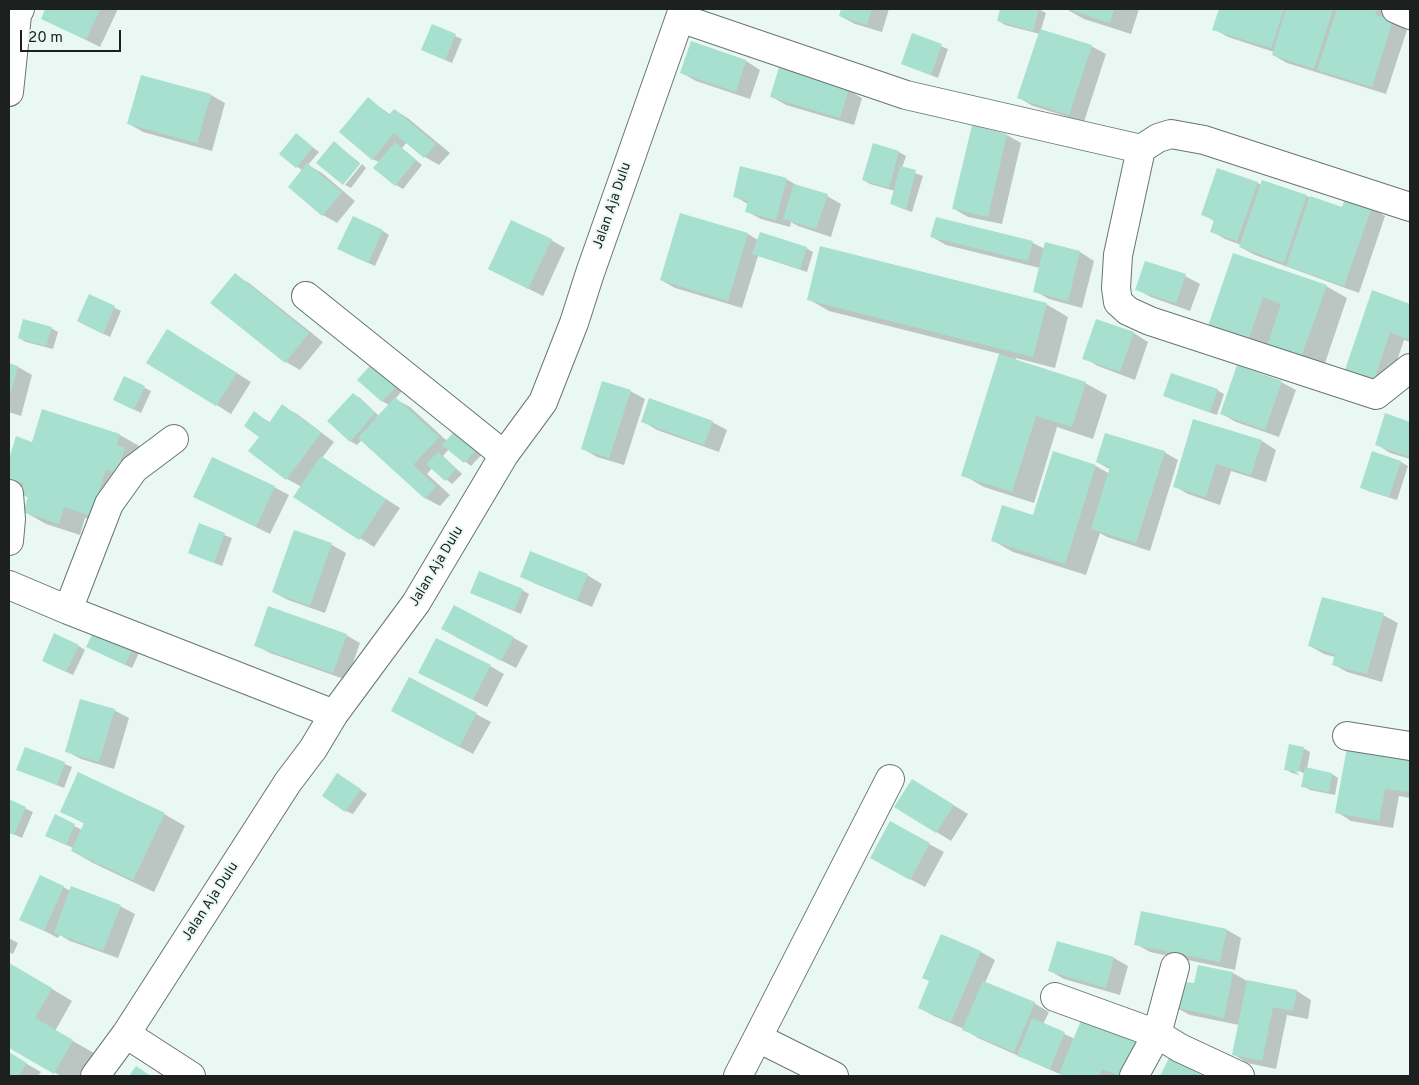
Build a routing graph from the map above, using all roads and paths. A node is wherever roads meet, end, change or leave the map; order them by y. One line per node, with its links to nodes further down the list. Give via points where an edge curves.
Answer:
1 (20, 9): 5 (street)
2 (1396, 9): 4 (street)
3 (682, 13): 6 (street, via 906,96); 11 (street, Jalan Aja Dulu, via 574,323 543,402)
4 (1410, 15)
5 (9, 92)
6 (1141, 148): 7 (street, via 1172,134 1204,140); 9 (street, via 1118,255 1118,302 1128,311 1376,395)
7 (1410, 207)
8 (306, 296): 11 (street)
9 (1410, 368)
10 (174, 439): 15 (street, via 134,470 109,504)
11 (504, 455): 16 (street, Jalan Aja Dulu, via 416,603)
12 (9, 494): 13 (street)
13 (9, 541)
14 (9, 584): 15 (street)
15 (68, 610): 16 (street)
16 (334, 714): 22 (street, Jalan Aja Dulu)
17 (1347, 736): 18 (street)
18 (1410, 746)
19 (890, 779): 24 (street)
20 (1175, 967): 23 (street)
21 (1055, 996): 23 (street)
22 (126, 1034): 25 (street, Jalan Aja Dulu); 26 (street)
23 (1157, 1034): 29 (street); 30 (street)
24 (758, 1038): 27 (street); 28 (street)
25 (95, 1076)
26 (191, 1076)
27 (738, 1076)
28 (834, 1076)
29 (1134, 1076)
30 (1240, 1076)

